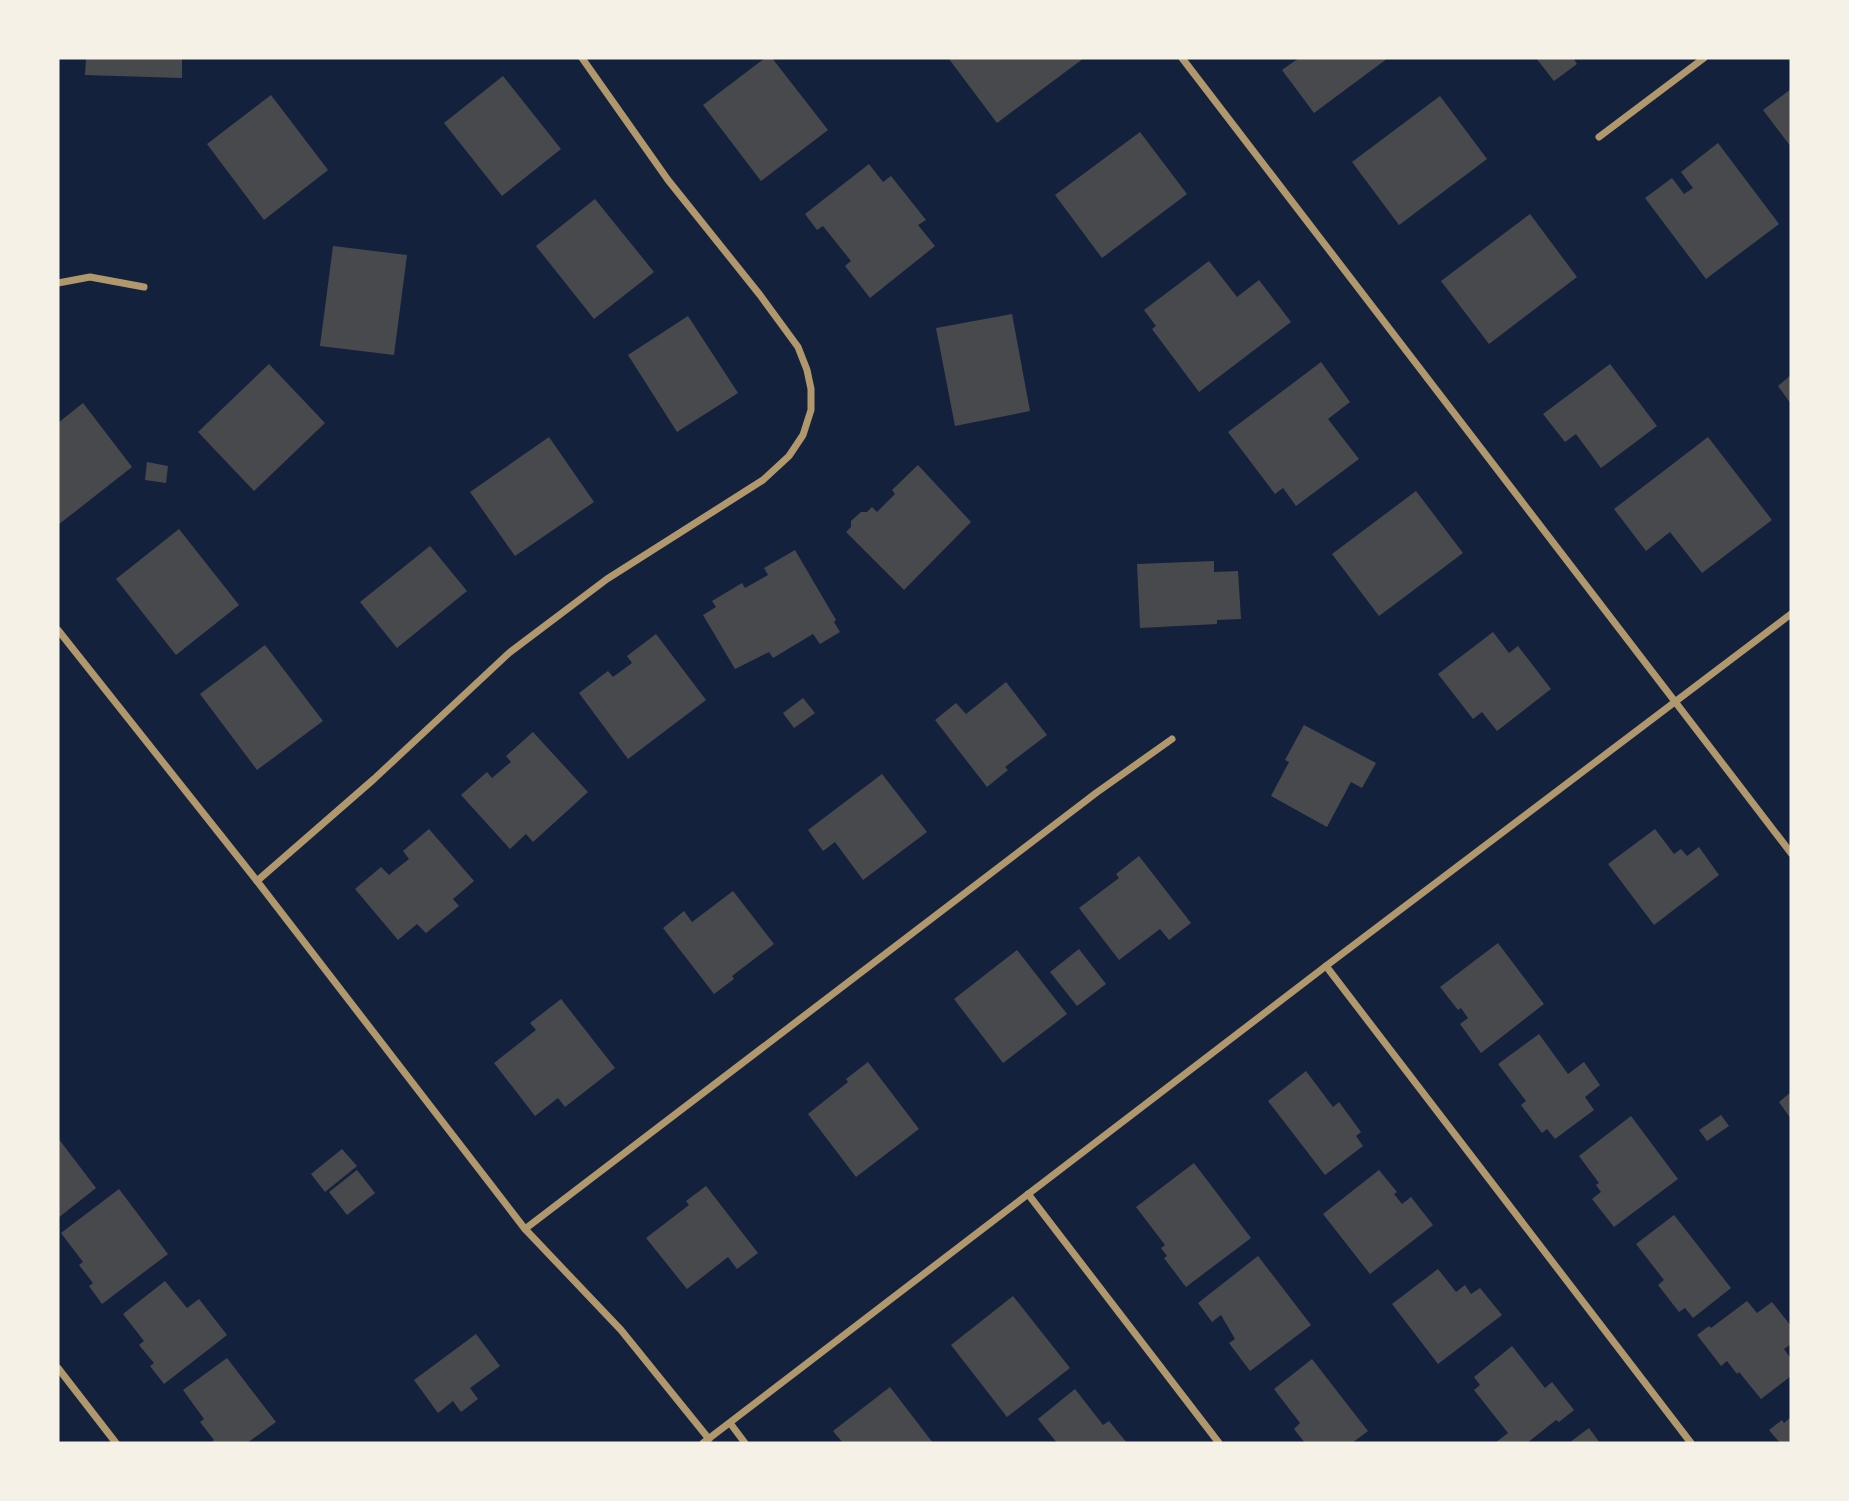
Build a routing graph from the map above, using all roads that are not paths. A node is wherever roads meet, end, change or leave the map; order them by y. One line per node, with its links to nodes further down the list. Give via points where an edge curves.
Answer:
1 (582, 58): 12 (street, via 667,180 798,347 807,370 811,410 803,435 763,480 607,579 509,653)
2 (1182, 58): 9 (street)
3 (1704, 58): 4 (street)
4 (1599, 137)
5 (58, 283): 6 (street, via 90,278)
6 (144, 287)
7 (1791, 614): 9 (street)
8 (58, 630): 12 (street)
9 (1676, 703): 11 (street); 13 (street)
10 (1172, 739): 15 (street)
11 (1791, 853)
12 (257, 881): 15 (street)
13 (1326, 966): 14 (street); 22 (street)
14 (1028, 1194): 17 (street); 21 (street)
15 (525, 1229): 18 (street, via 621,1330)
16 (59, 1372): 19 (street)
17 (730, 1423): 18 (street); 20 (street)
18 (706, 1441)
19 (116, 1443)
20 (744, 1443)
21 (1219, 1443)
22 (1691, 1443)

